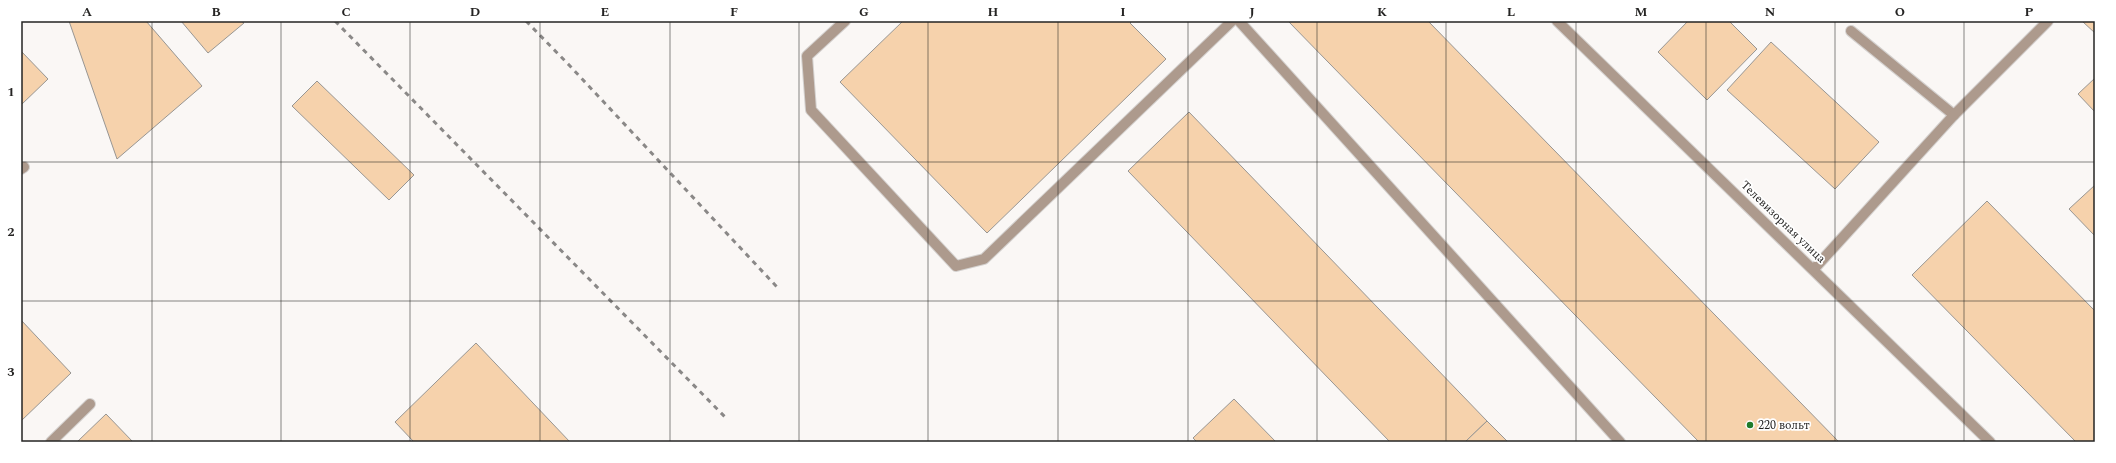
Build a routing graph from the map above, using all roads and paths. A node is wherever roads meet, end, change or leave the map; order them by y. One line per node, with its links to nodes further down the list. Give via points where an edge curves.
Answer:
1 (845, 21): 2 (street, via 807,56 811,110 956,266 984,258)
2 (1232, 21)
3 (1239, 21): 11 (street)
4 (1557, 21): 8 (street, Телевизорная улица)
5 (2048, 21): 7 (street)
6 (1851, 31): 7 (street)
7 (1954, 115): 8 (street)
8 (1814, 270): 12 (street, Телевизорная улица)
9 (90, 404): 10 (street)
10 (51, 442)
11 (1620, 442)
12 (1990, 442)

